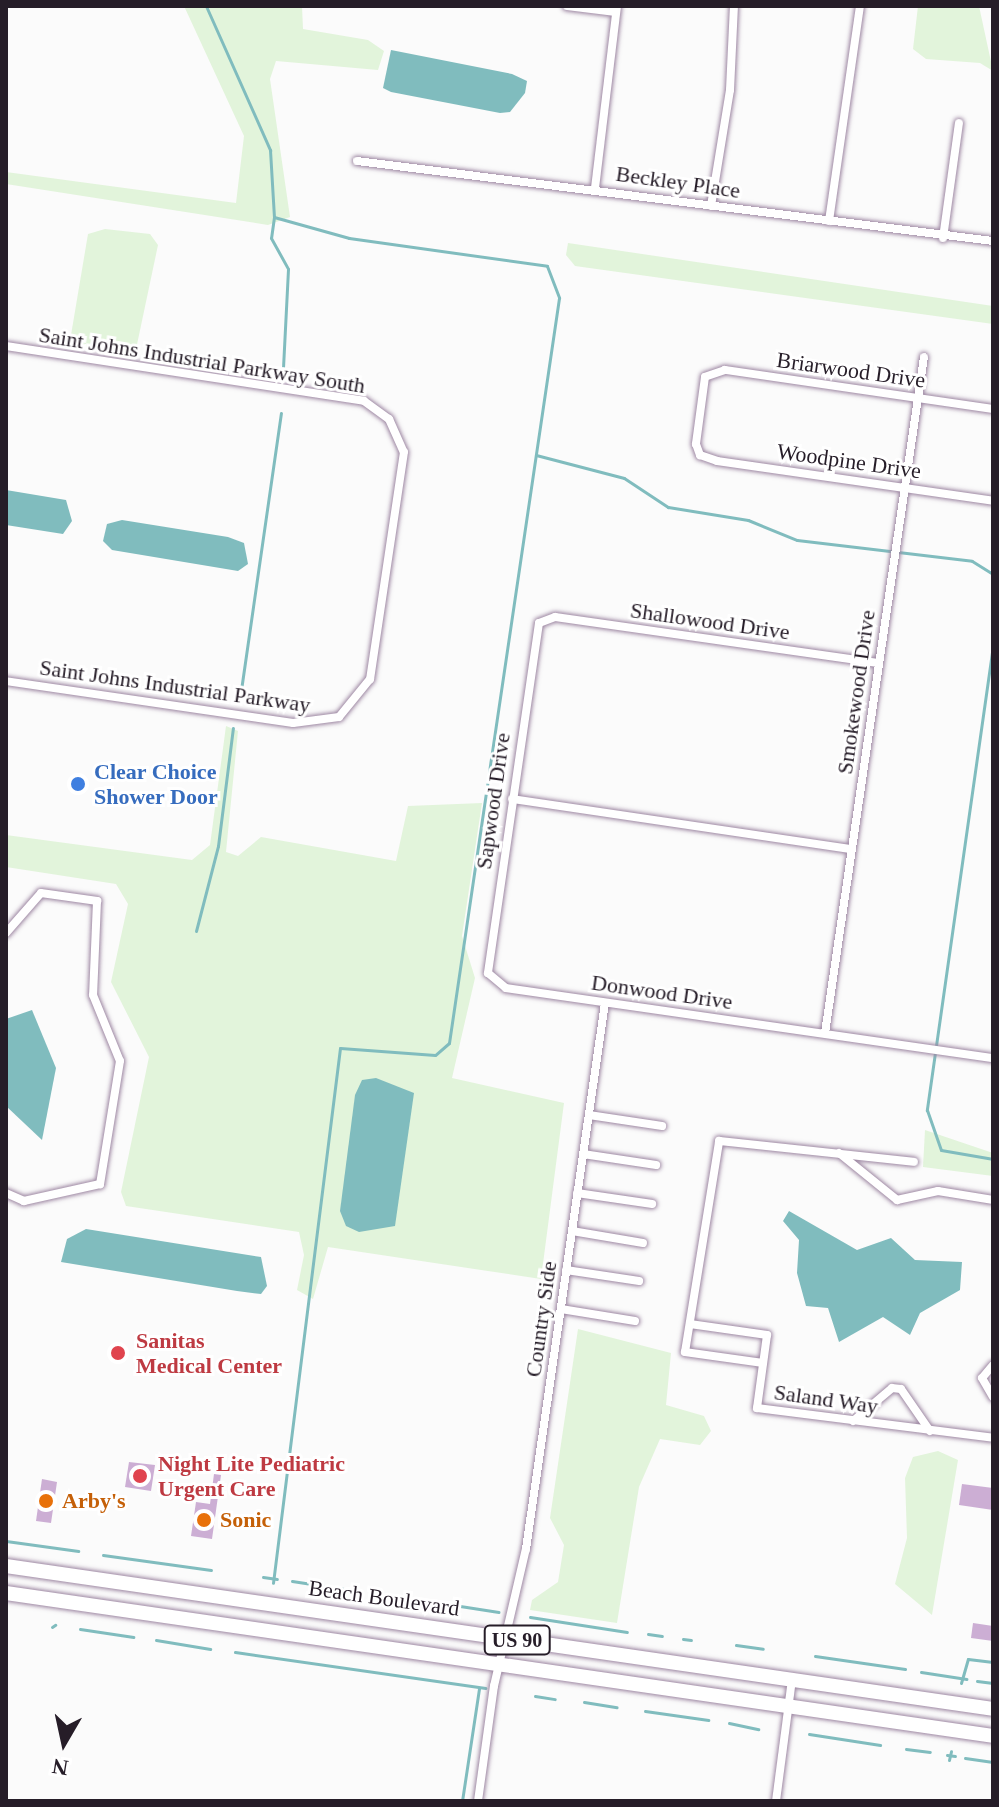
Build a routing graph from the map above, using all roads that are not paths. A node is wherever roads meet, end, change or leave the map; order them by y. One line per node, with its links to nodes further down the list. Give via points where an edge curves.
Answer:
1 (567, 6): 4 (street)
2 (734, 6): 8 (street, via 730,90)
3 (860, 6): 9 (street)
4 (616, 9): 7 (street)
5 (959, 123): 10 (street)
6 (357, 161): 7 (street, Beckley Place, via 452,178)
7 (595, 188): 8 (street, Beckley Place)
8 (711, 206): 9 (street, Beckley Place)
9 (829, 221): 10 (street, Beckley Place)
10 (943, 238): 11 (street, Beckley Place)
11 (993, 241)
12 (6, 346): 22 (street, Saint Johns Industrial Parkway South, via 347,397 389,419 401,440 403,468 377,646 366,690)
13 (924, 357): 14 (street, Smokewood Drive)
14 (919, 398): 15 (street, Briarwood Drive); 16 (street, Briarwood Drive, via 725,370 705,377); 17 (street, Smokewood Drive)
15 (993, 409)
16 (700, 455): 17 (street, Woodpine Drive)
17 (905, 488): 18 (street, Woodpine Drive); 20 (street, Smokewood Drive)
18 (993, 501)
19 (539, 623): 20 (street, Shallowood Drive, via 555,617); 23 (street, Sapwood Drive)
20 (878, 663): 24 (street, Smokewood Drive)
21 (6, 681): 22 (street, Saint Johns Industrial Parkway, via 293,723)
22 (339, 717)
23 (512, 799): 24 (street); 26 (street, Sapwood Drive, via 486,963)
24 (851, 849): 28 (street, Smokewood Drive)
25 (6, 933): 36 (street, via 41,893 97,901 93,995 120,1061 100,1184 24,1201)
26 (495, 984): 27 (street, Donwood Drive)
27 (605, 1003): 28 (street, Donwood Drive); 30 (street, Country Side)
28 (825, 1033): 29 (street, Donwood Drive)
29 (993, 1058)
30 (589, 1115): 31 (street); 33 (street, Country Side)
31 (662, 1126)
32 (838, 1152): 34 (street); 38 (street, via 897,1200 938,1191); 46 (street, via 719,1141)
33 (583, 1154): 35 (street); 37 (street, Country Side)
34 (914, 1162)
35 (656, 1165)
36 (6, 1193)
37 (577, 1193): 39 (street); 40 (street, Country Side)
38 (993, 1200)
39 (652, 1204)
40 (572, 1231): 41 (street); 42 (street, Country Side)
41 (643, 1243)
42 (566, 1270): 43 (street); 44 (street, Country Side)
43 (639, 1281)
44 (561, 1309): 45 (street); 57 (street, Country Side)
45 (635, 1321)
46 (690, 1324): 47 (street, Saland Way, via 767,1335); 47 (street, via 685,1352)
47 (763, 1363): 50 (street, Saland Way, via 757,1408)
48 (993, 1365): 49 (street, via 982,1378)
49 (993, 1397)
50 (853, 1421): 51 (street, Saland Way); 51 (street, via 892,1388 901,1389)
51 (930, 1431): 52 (street, Saland Way)
52 (993, 1438)
53 (6, 1566): 54 (highway, Beach Boulevard / US 90)
54 (87, 1577): 56 (highway); 57 (highway, Beach Boulevard / US 90)
55 (6, 1593): 56 (highway, US 90)
56 (80, 1603): 58 (highway, US 90)
57 (507, 1638): 58 (street, Country Side); 59 (highway, Beach Boulevard / US 90)
58 (499, 1664): 60 (highway, US 90); 63 (street, Country Side)
59 (792, 1680): 60 (street); 61 (highway, Beach Boulevard / US 90)
60 (789, 1707): 62 (highway, US 90); 64 (street)
61 (993, 1709)
62 (993, 1736)
63 (478, 1801)
64 (776, 1801)

